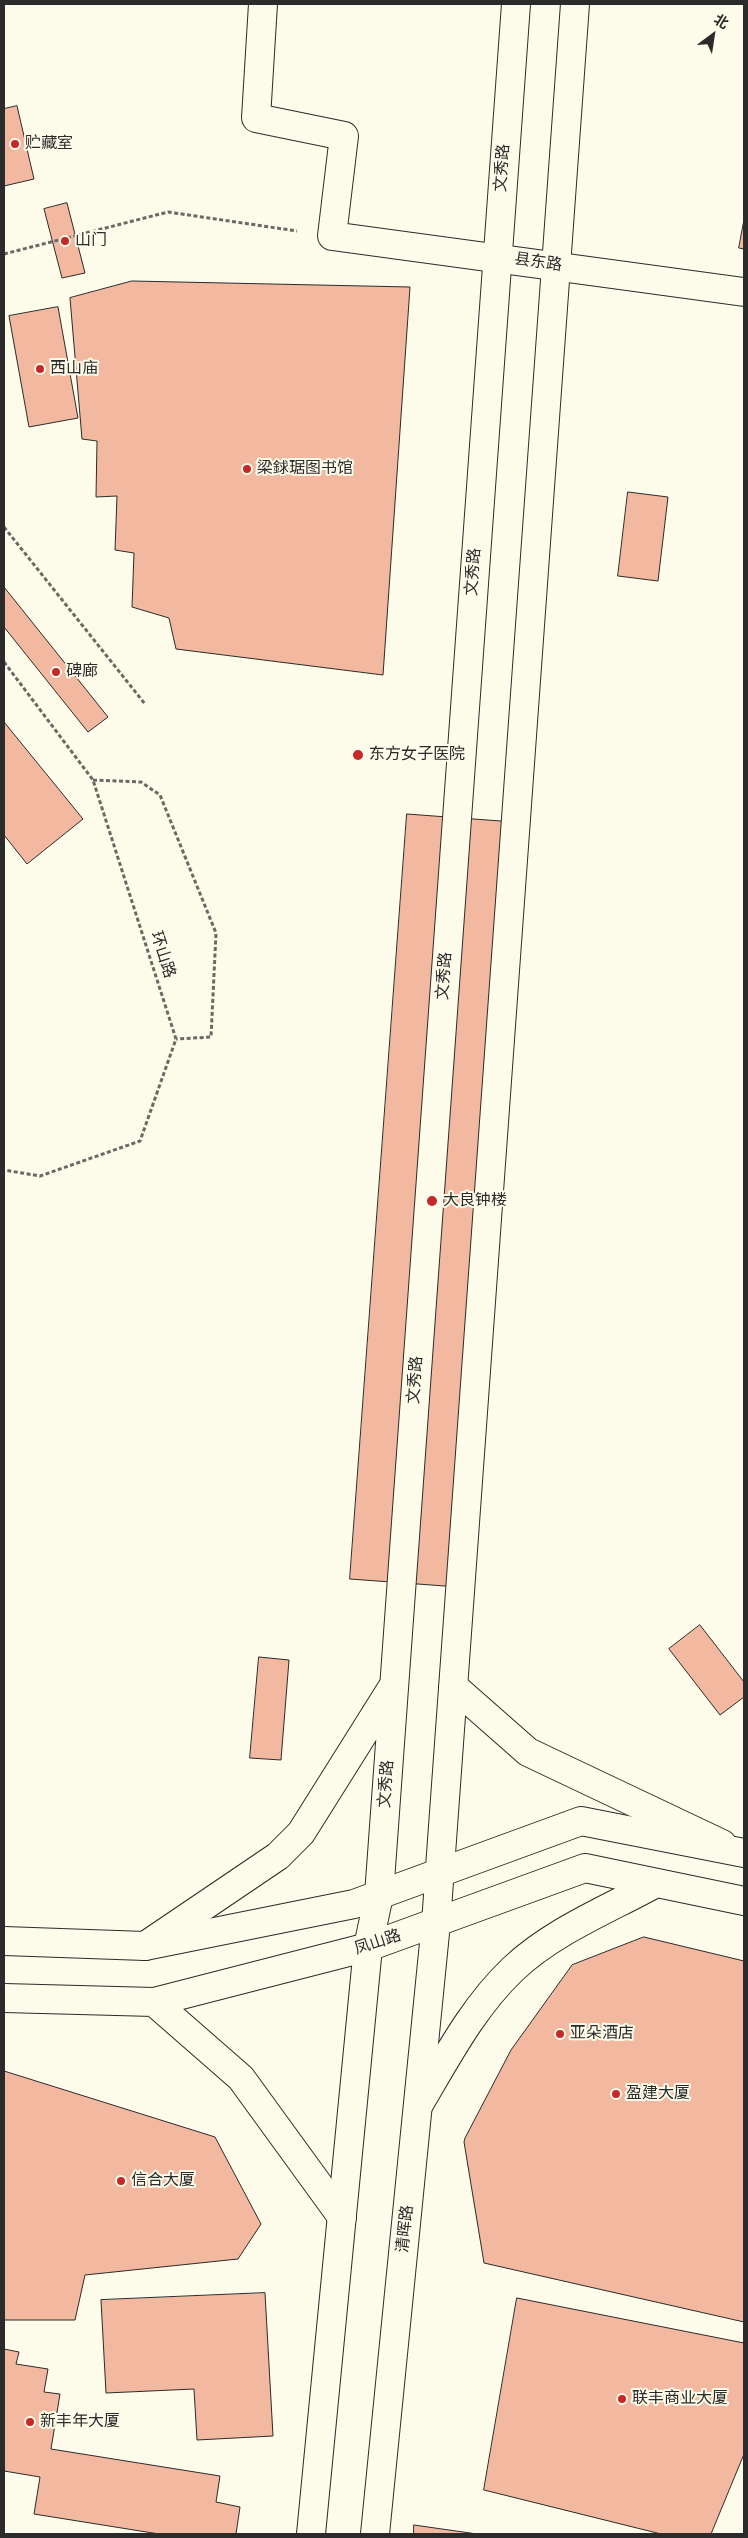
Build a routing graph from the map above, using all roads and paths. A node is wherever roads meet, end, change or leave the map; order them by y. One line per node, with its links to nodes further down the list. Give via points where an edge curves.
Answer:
1 (263, 4): 4 (street, via 256,118 344,136)
2 (516, 4): 6 (street, 文秀路)
3 (575, 4): 7 (street)
4 (332, 236): 5 (path, via 168,212); 6 (street, 县东路)
5 (4, 254)
6 (496, 257): 7 (street, 县东路); 15 (street, 文秀路)
7 (556, 266): 8 (street, 县东路); 16 (street)
8 (744, 292)
9 (4, 527): 11 (path)
10 (4, 662): 12 (path, 环山路)
11 (145, 704)
12 (93, 780): 13 (path, 环山路); 13 (path, via 141,782 160,795 216,933 211,1037)
13 (176, 1039): 14 (path, via 140,1141 40,1176)
14 (4, 1170)
15 (394, 1684): 20 (street, 文秀路); 24 (street, via 301,1833 284,1850)
16 (453, 1686): 17 (street, via 528,1752); 18 (street)
17 (742, 1853): 18 (street, via 581,1821)
18 (439, 1873): 20 (street); 22 (street)
19 (656, 1883): 21 (street, 凤山路); 22 (street, 凤山路, via 585,1868); 28 (street, via 559,1935 514,1968 490,1993 462,2033)
20 (379, 1895): 24 (street, via 354,1904); 25 (street, 文秀路)
21 (744, 1901)
22 (436, 1923): 25 (street, 凤山路); 28 (street, 清晖路)
23 (4, 1941): 24 (street)
24 (145, 1946)
25 (368, 1948): 27 (street, 凤山路); 29 (street)
26 (4, 1998): 27 (street, 凤山路)
27 (154, 2002): 29 (street, via 241,2078)
28 (418, 2106): 31 (street, 清晖路)
29 (342, 2217): 30 (street)
30 (310, 2534)
31 (375, 2534)

